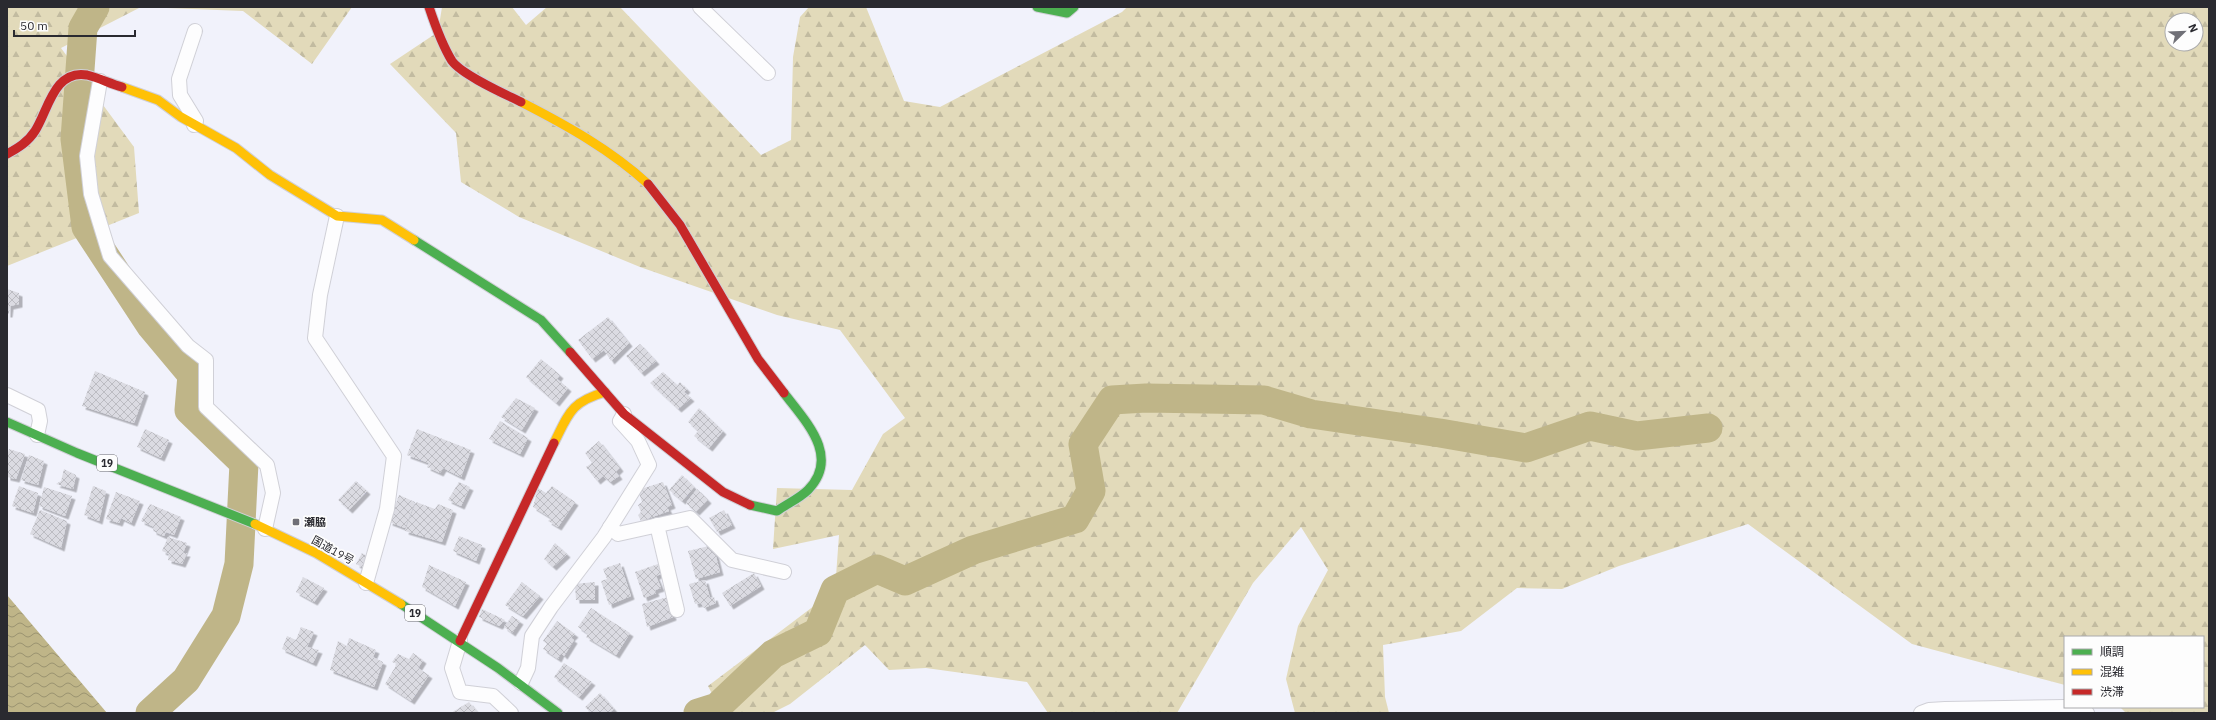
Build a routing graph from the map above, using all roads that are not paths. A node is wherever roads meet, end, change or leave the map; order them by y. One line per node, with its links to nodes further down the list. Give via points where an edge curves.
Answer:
1 (429, 7): 13 (main road, via 453,62 484,84 566,125 630,167 650,185 680,225 758,359 814,432 822,453 819,472 808,490 777,511 745,504 723,492)
2 (700, 7): 6 (street)
3 (1037, 7): 4 (main road, via 1067,13)
4 (1074, 7)
5 (195, 31): 8 (street, via 179,79 180,95 196,121)
6 (768, 73)
7 (100, 81): 8 (main road, via 158,100); 9 (main road, via 86,75 75,76 59,85 49,97 28,140); 18 (street, via 87,156 91,194 110,256 188,346 206,360 206,407 267,465 273,493)
8 (194, 125): 10 (main road, via 236,148 270,175)
9 (7, 154)
10 (337, 216): 11 (main road, via 382,220 541,320); 20 (street, via 320,295 315,338 394,456 387,509)
11 (605, 392): 13 (main road); 22 (main road, via 585,398 569,412)
12 (7, 395): 15 (street, via 38,410 40,421)
13 (624, 414): 17 (street, via 620,421 638,441 649,465)
14 (7, 422): 15 (main road, 国道19号 / 19)
15 (37, 436): 18 (main road, 国道19号 / 19)
16 (657, 525): 17 (street, via 618,534); 19 (street, via 690,518 732,560); 21 (street)
17 (610, 527): 23 (street, via 532,636 528,668)
18 (265, 528): 20 (main road, 国道19号 / 19)
19 (784, 572)
20 (366, 583): 22 (main road, 国道19号 / 19)
21 (677, 610)
22 (460, 641): 23 (main road, 国道19号 / 19); 26 (street, via 452,668 460,692 493,696)
23 (521, 683): 27 (main road, 国道19号 / 19)
24 (2064, 707): 28 (street, via 1945,709)
25 (2075, 708): 29 (street)
26 (511, 713)
27 (558, 713)
28 (1921, 713)
29 (2087, 713)

